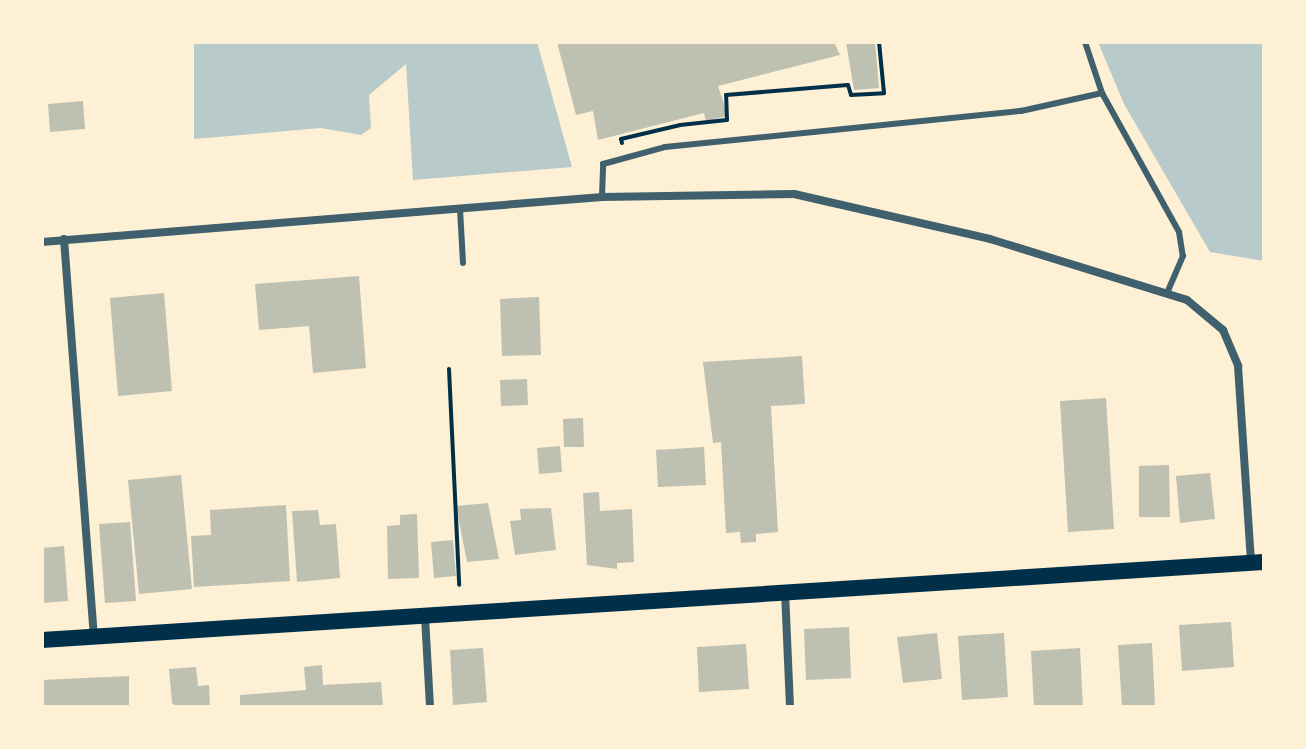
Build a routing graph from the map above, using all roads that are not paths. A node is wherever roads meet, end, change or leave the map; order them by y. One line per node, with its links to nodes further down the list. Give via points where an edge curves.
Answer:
1 (1085, 42): 2 (lane)
2 (1102, 93): 3 (lane, via 1021,111 665,147 603,164); 8 (lane, via 1179,232 1183,256)
3 (602, 197): 4 (street); 8 (street, via 807,195 990,239)
4 (460, 209): 5 (street); 7 (lane)
5 (64, 239): 6 (street); 12 (street)
6 (42, 242)
7 (463, 263)
8 (1167, 293): 9 (street, via 1206,313 1232,348)
9 (1258, 563): 10 (main road)
10 (785, 592): 11 (main road); 15 (street)
11 (425, 617): 12 (main road); 14 (street)
12 (94, 637): 13 (main road)
13 (42, 640)
14 (430, 707)
15 (790, 707)

